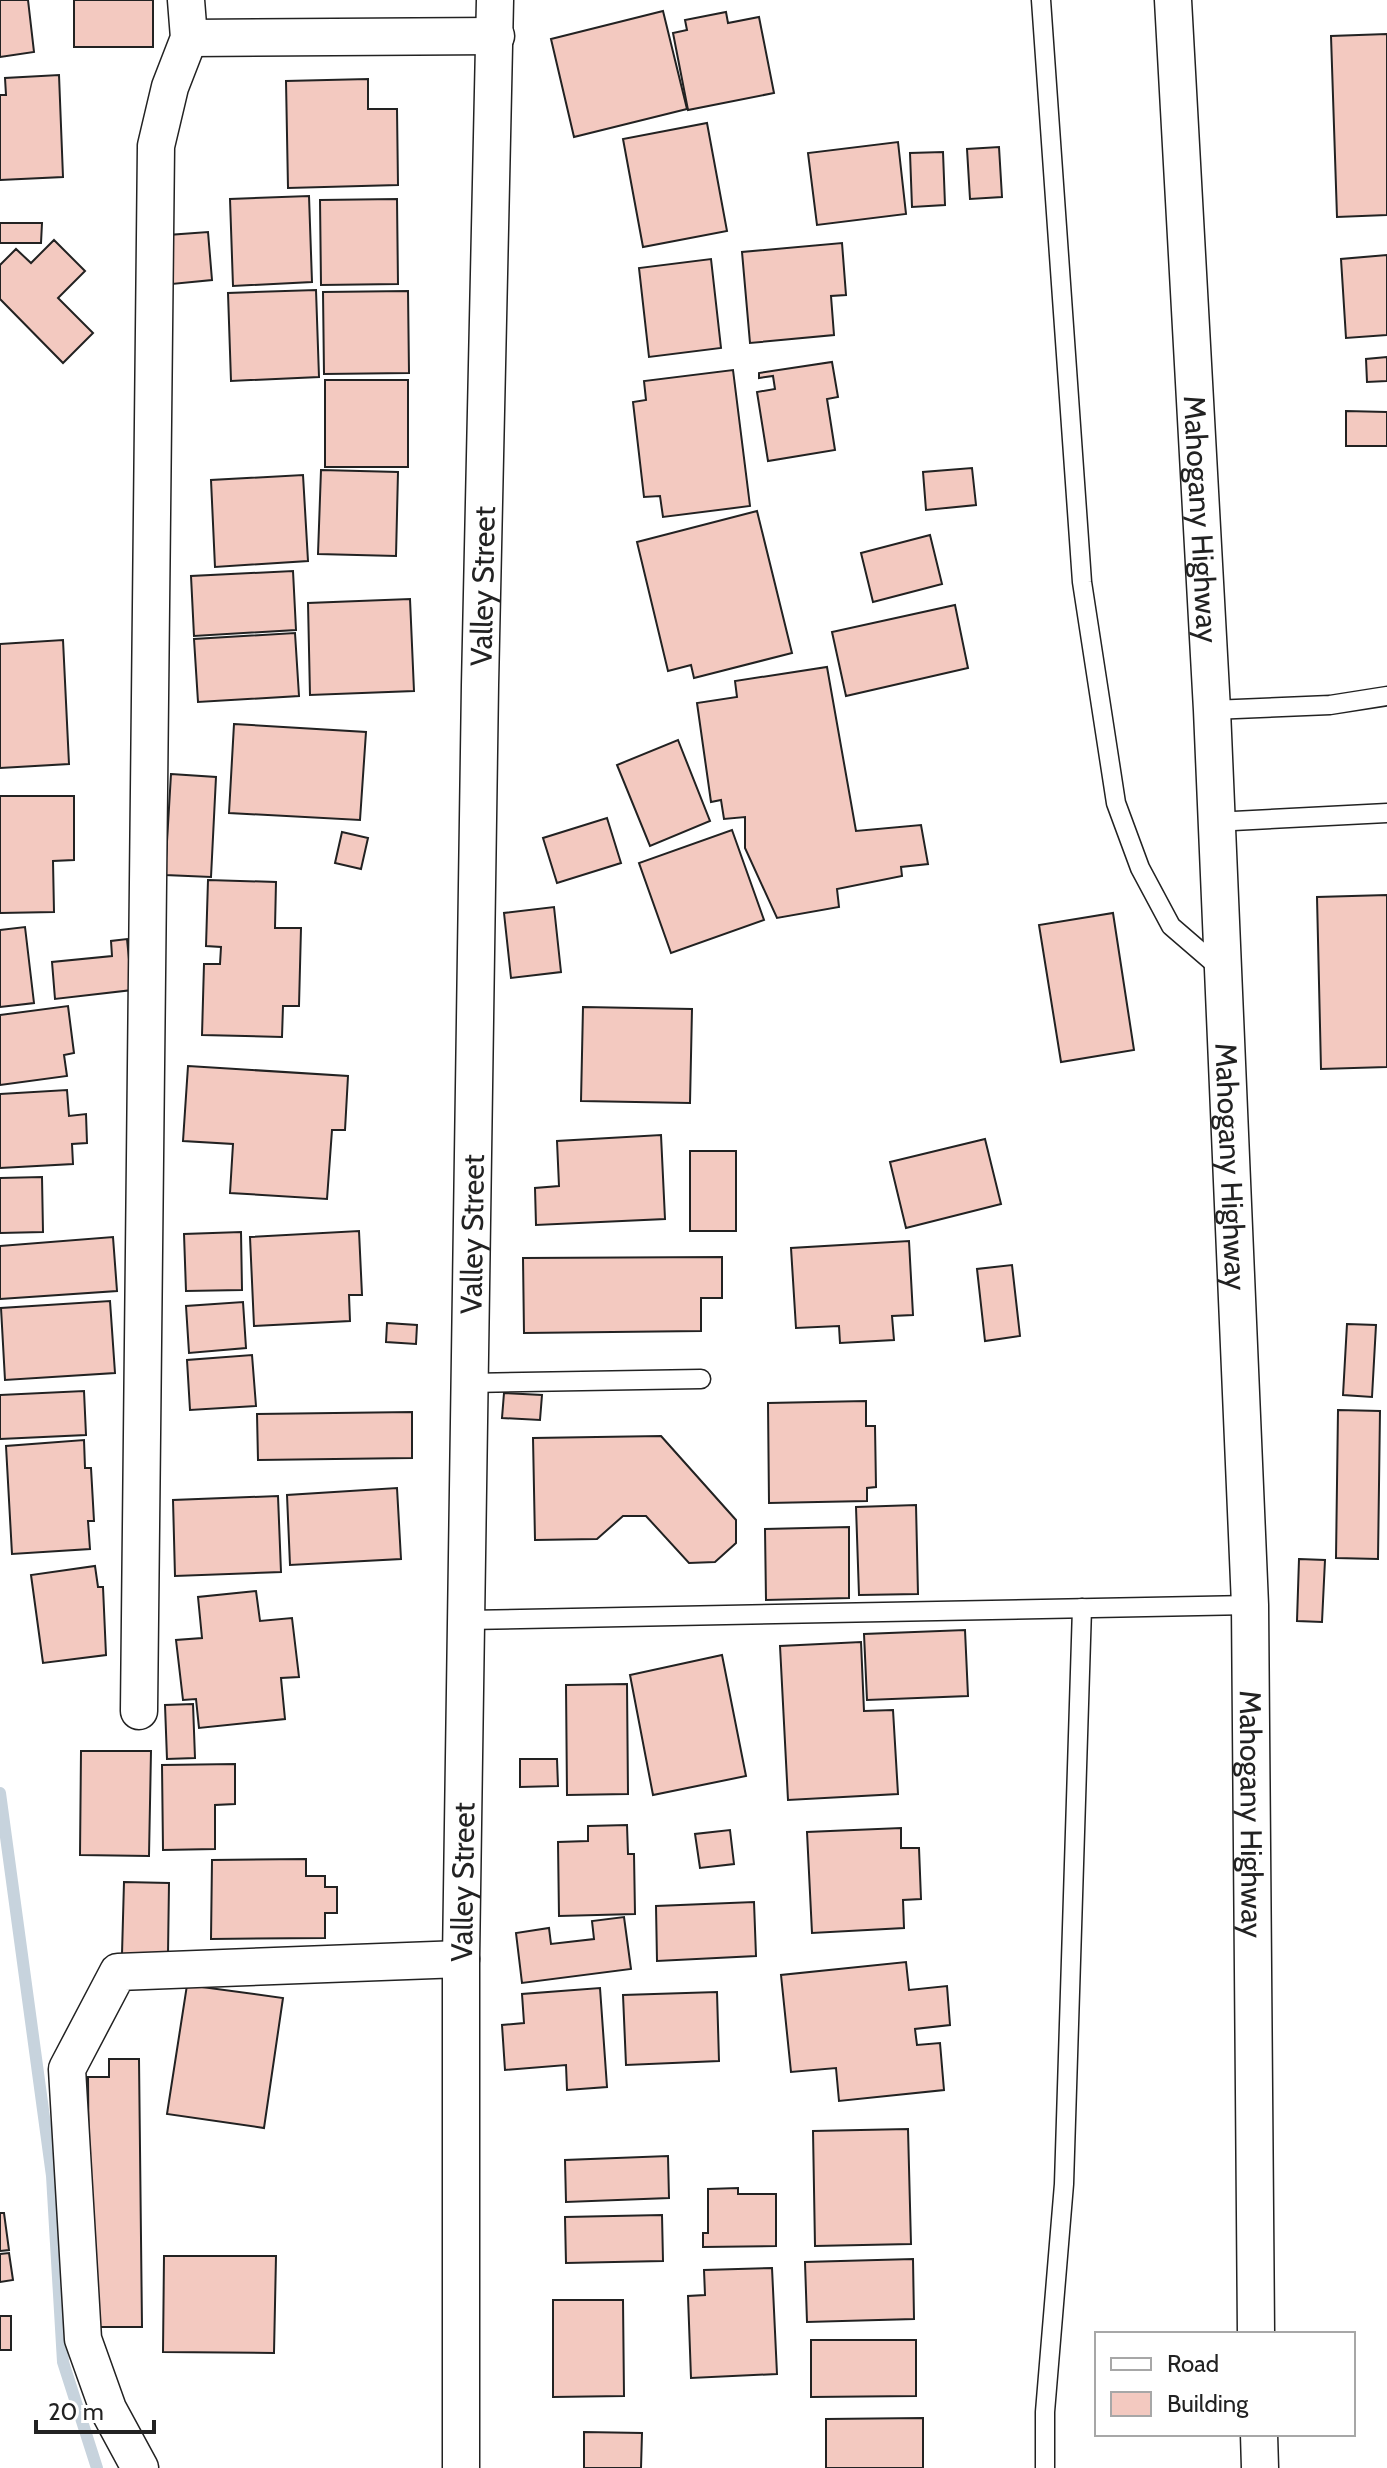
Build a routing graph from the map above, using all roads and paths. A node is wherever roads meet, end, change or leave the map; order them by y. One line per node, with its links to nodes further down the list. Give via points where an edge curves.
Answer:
1 (186, 0): 6 (street)
2 (495, 0): 5 (street, Valley Street)
3 (1041, 0): 11 (lane, via 1082,582 1116,803 1140,868 1171,926)
4 (1173, 0): 8 (street, Mahogany Highway)
5 (496, 36): 6 (street); 13 (street, Valley Street)
6 (189, 38): 17 (street, via 156,146)
7 (1387, 696): 8 (lane, via 1330,705)
8 (1212, 710): 10 (street, Mahogany Highway)
9 (1387, 813): 10 (lane)
10 (1214, 822): 11 (street, Mahogany Highway)
11 (1224, 972): 14 (street, Mahogany Highway)
12 (701, 1379): 13 (lane)
13 (470, 1383): 16 (street, Valley Street)
14 (1250, 1605): 15 (lane); 19 (street, Mahogany Highway)
15 (1082, 1608): 16 (lane); 23 (lane, via 1064,2184)
16 (467, 1620): 18 (street, Valley Street)
17 (139, 1711)
18 (461, 1959): 21 (street, via 118,1972 102,1996 67,2069 83,2339 108,2409); 22 (street, Valley Street)
19 (1256, 2332)
20 (1259, 2436): 24 (street)
21 (140, 2468)
22 (461, 2468)
23 (1045, 2468)
24 (1260, 2468)

